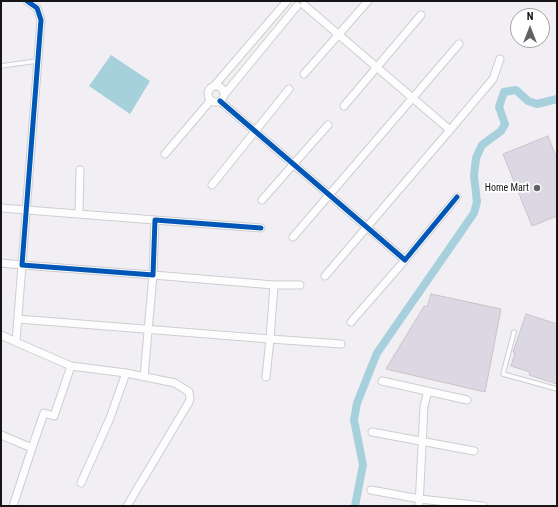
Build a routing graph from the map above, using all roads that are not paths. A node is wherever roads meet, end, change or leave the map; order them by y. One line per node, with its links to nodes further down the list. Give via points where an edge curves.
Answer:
1 (28, 1): 11 (street, via 37,8 42,20)
2 (289, 1): 4 (street); 7 (street)
3 (368, 1): 6 (street)
4 (303, 4): 6 (street); 9 (street)
5 (421, 15): 13 (street)
6 (339, 35): 13 (street); 14 (street)
7 (252, 43): 9 (street); 15 (street)
8 (459, 44): 18 (street)
9 (262, 51): 17 (street)
10 (500, 59): 22 (street, via 493,79)
11 (38, 60): 12 (lane); 32 (street)
12 (1, 66)
13 (376, 67): 18 (street); 20 (street)
14 (304, 74)
15 (214, 86): 17 (street, via 220,87); 19 (street, via 208,92)
16 (289, 89): 23 (street)
17 (222, 98): 19 (street); 23 (street)
18 (413, 99): 22 (street); 28 (street)
19 (211, 100): 24 (street)
20 (344, 106)
21 (328, 125): 25 (street)
22 (450, 130): 36 (street)
23 (255, 132): 25 (street); 27 (street)
24 (165, 154)
25 (293, 164): 28 (street); 30 (street)
26 (80, 170): 33 (street)
27 (212, 185)
28 (330, 196): 36 (street); 37 (street)
29 (456, 196): 38 (street)
30 (262, 200)
31 (1, 208): 32 (street)
32 (28, 209): 33 (street); 40 (street)
33 (79, 213): 34 (street)
34 (156, 220): 35 (street); 41 (street)
35 (261, 228)
36 (368, 228): 38 (street); 42 (street)
37 (293, 237)
38 (405, 260): 46 (street)
39 (1, 263): 40 (street)
40 (22, 265): 41 (street); 45 (street)
41 (153, 275): 43 (street); 47 (street)
42 (325, 276)
43 (274, 285): 44 (street); 50 (street)
44 (300, 285)
45 (18, 319): 47 (street); 51 (street)
46 (351, 322)
47 (148, 329): 50 (street); 55 (street)
48 (514, 332): 58 (lane, via 503,374)
49 (1, 335): 51 (street)
50 (270, 339): 52 (street); 56 (street)
51 (16, 342): 53 (street)
52 (340, 344)
53 (72, 366): 54 (street); 64 (street, via 54,416 44,413)
54 (126, 373): 55 (street); 66 (street, via 110,418)
55 (144, 376): 70 (street, via 175,383 189,392 190,398)
56 (266, 377)
57 (382, 381): 59 (street)
58 (557, 389)
59 (428, 391): 60 (street); 63 (street)
60 (467, 400)
61 (372, 432): 63 (street)
62 (1, 435): 64 (street)
63 (421, 441): 65 (street); 68 (street)
64 (32, 448): 69 (street)
65 (474, 451)
66 (81, 483)
67 (371, 490): 68 (street)
68 (419, 502): 71 (street)
69 (13, 506)
70 (127, 506)
71 (483, 506)

